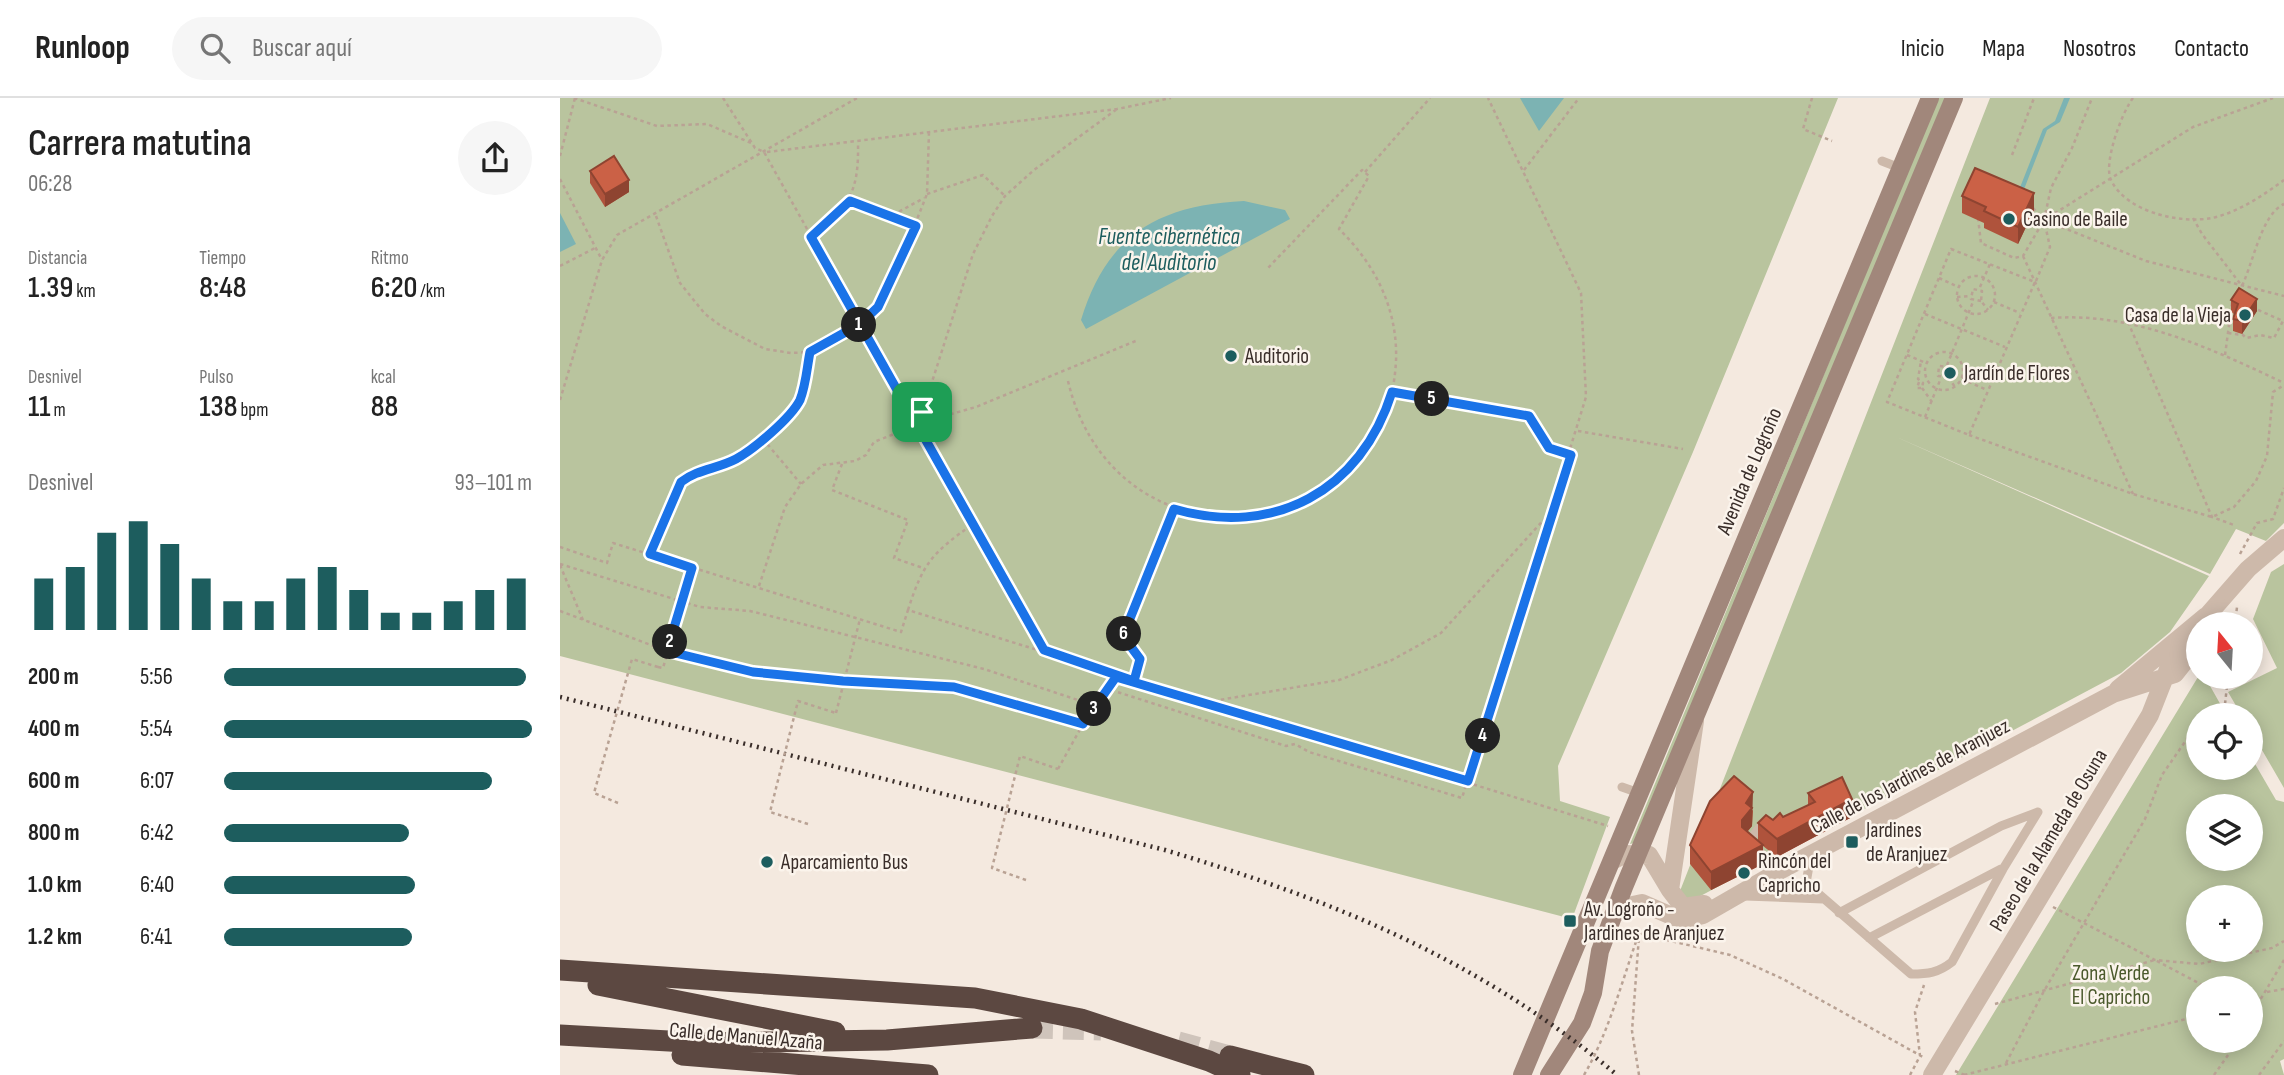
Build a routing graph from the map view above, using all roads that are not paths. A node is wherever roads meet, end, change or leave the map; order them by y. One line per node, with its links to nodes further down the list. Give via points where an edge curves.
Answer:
1 (1930, 98): 4 (main road, Avenida de Logroño)
2 (1954, 98): 12 (main road)
3 (1882, 161): 4 (lane)
4 (1900, 168): 14 (main road, Avenida de Logroño)
5 (2284, 538): 6 (street)
6 (2217, 612)
7 (2186, 637): 11 (street, Calle de los Jardines de Aranjuez)
8 (2186, 643): 10 (street, Paseo de la Alameda de Osuna, via 2172,659)
9 (2186, 663): 10 (street)
10 (2167, 678): 11 (street, Calle de los Jardines de Aranjuez); 34 (street, Paseo de la Alameda de Osuna, via 2150,715)
11 (2113, 694): 17 (street, Calle de los Jardines de Aranjuez)
12 (1695, 720): 16 (main road); 21 (street)
13 (1622, 787): 14 (lane)
14 (1639, 793): 18 (main road, Avenida de Logroño)
15 (1765, 821): 20 (lane, via 1748,842)
16 (1639, 853): 18 (street); 21 (street, via 1649,855); 25 (main road)
17 (1811, 855): 20 (street, Calle de los Jardines de Aranjuez); 23 (lane, via 1806,883)
18 (1612, 861): 38 (main road, Avenida de Logroño)
19 (2003, 869): 24 (lane, via 2038,812 2001,826); 26 (lane); 26 (lane, via 1952,962 1940,971 1911,974)
20 (1775, 873): 21 (street, via 1691,907 1683,907); 22 (street, Calle de los Jardines de Aranjuez)
21 (1670, 890)
22 (1739, 895): 23 (lane); 25 (street, Calle de los Jardines de Aranjuez, via 1687,919 1654,906 1628,906)
23 (1823, 899): 24 (lane)
24 (1839, 913): 26 (lane)
25 (1616, 922): 39 (main road, via 1600,951 1582,1023)
26 (1869, 938)
27 (560, 970): 36 (highway, via 975,998 1081,1019)
28 (560, 979): 31 (highway)
29 (1032, 1028): 31 (highway)
30 (560, 1035): 31 (highway, via 705,1042)
31 (887, 1040)
32 (560, 1045): 35 (highway, Calle de Manuel Azaña)
33 (1230, 1056): 37 (highway)
34 (1936, 1067)
35 (928, 1075)
36 (1240, 1075)
37 (1304, 1075)
38 (1522, 1075)
39 (1549, 1075)

